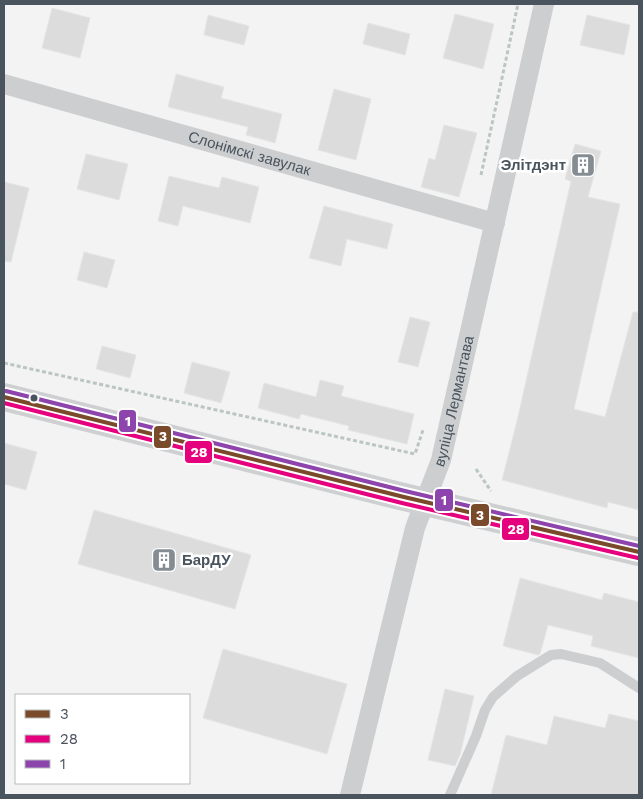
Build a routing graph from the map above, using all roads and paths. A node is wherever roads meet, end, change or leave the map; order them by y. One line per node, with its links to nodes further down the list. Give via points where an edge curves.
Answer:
1 (544, 4): 3 (street, вуліца Лермантава)
2 (4, 84): 3 (street, Слонімскі завулак)
3 (495, 223): 7 (street, вуліца Лермантава, via 441,460)
4 (4, 363): 6 (path)
5 (4, 397): 7 (main road)
6 (415, 454)
7 (426, 502): 8 (main road); 10 (street, вуліца Лермантава, via 413,536)
8 (639, 552)
9 (639, 688): 11 (lane, via 600,663 561,654 551,655 517,676 493,697)
10 (350, 795)
11 (450, 795)

